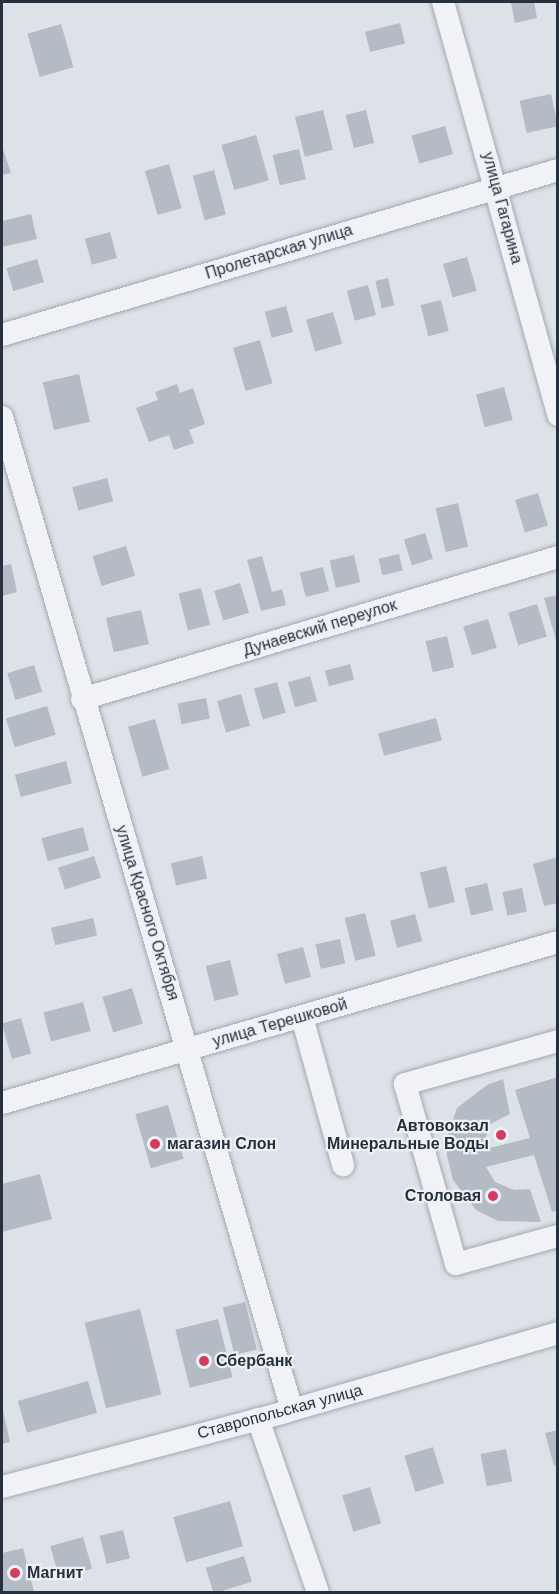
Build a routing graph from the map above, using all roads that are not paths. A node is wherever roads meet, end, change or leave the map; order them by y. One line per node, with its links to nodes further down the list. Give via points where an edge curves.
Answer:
1 (442, 2): 3 (street, улица Гагарина)
2 (558, 170): 3 (street, Пролетарская улица)
3 (497, 187): 4 (street, Пролетарская улица); 5 (street, улица Гагарина)
4 (2, 335)
5 (558, 415)
6 (2, 417): 8 (street, улица Красного Октября)
7 (558, 557): 8 (street, Дунаевский переулок)
8 (82, 699): 12 (street, улица Красного Октября)
9 (558, 942): 10 (street, улица Терешковой)
10 (302, 1017): 12 (street, улица Терешковой); 14 (street)
11 (558, 1041): 15 (street, via 405,1084 456,1264)
12 (188, 1050): 13 (street, улица Терешковой); 17 (street, улица Красного Октября)
13 (2, 1103)
14 (344, 1165)
15 (558, 1236)
16 (558, 1333): 17 (street, Ставропольская улица)
17 (292, 1410): 18 (street, Ставропольская улица)
18 (258, 1419): 19 (street, Ставропольская улица); 20 (street)
19 (2, 1487)
20 (318, 1593)

